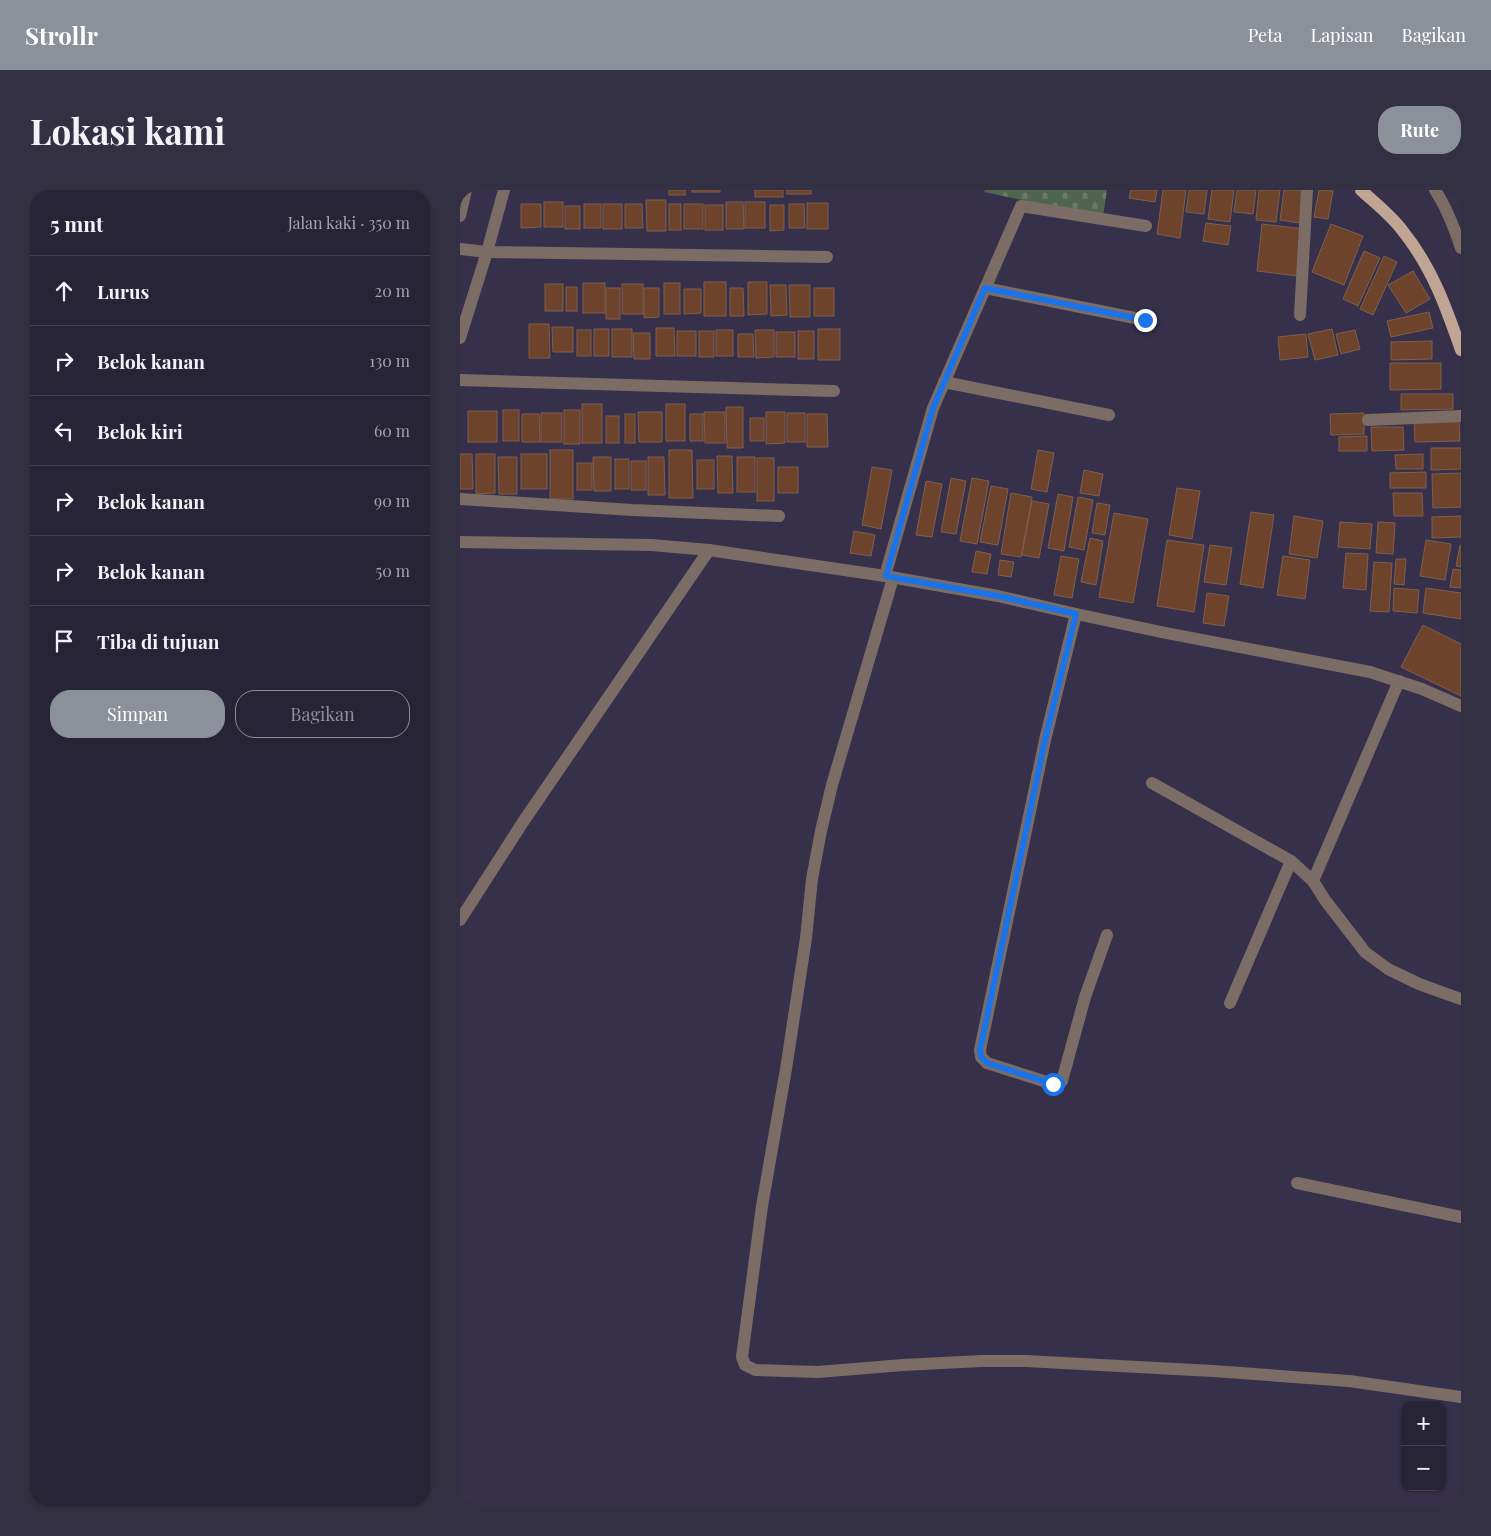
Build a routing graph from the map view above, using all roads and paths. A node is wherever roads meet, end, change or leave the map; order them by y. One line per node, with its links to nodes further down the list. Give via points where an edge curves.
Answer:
1 (466, 190): 6 (street)
2 (504, 190): 10 (street)
3 (1307, 190): 13 (street)
4 (1361, 190): 16 (main road, via 1402,229 1422,258 1441,294)
5 (1435, 190): 8 (street)
6 (460, 216)
7 (1146, 226): 12 (street, via 1022,206)
8 (1461, 248)
9 (460, 249): 10 (street)
10 (487, 252): 11 (street); 15 (street)
11 (827, 257)
12 (985, 288): 14 (street); 18 (street)
13 (1300, 315)
14 (1145, 320)
15 (460, 338)
16 (1461, 350)
17 (460, 380): 19 (street)
18 (944, 382): 20 (street); 27 (street, via 933,408)
19 (834, 391)
20 (1109, 414)
21 (1461, 416): 22 (street)
22 (1368, 420)
23 (460, 499): 24 (street)
24 (779, 516)
25 (460, 542): 26 (street, via 613,543)
26 (708, 550): 27 (street); 34 (street)
27 (889, 577): 28 (street, via 998,596); 40 (street, via 832,785 812,879 788,1059 762,1206 742,1357 745,1365 755,1370 818,1372 903,1365 1026,1361 1349,1381)
28 (1076, 614): 29 (street, via 1332,664); 35 (street, via 1045,740 980,1050 987,1063 1053,1084 1062,1081 1094,968)
29 (1399, 681): 30 (street); 33 (street)
30 (1461, 706)
31 (1152, 783): 32 (street)
32 (1291, 861): 33 (street); 37 (street)
33 (1313, 881): 36 (street, via 1365,952 1388,970)
34 (460, 920)
35 (1107, 935)
36 (1461, 999)
37 (1230, 1003)
38 (1297, 1183): 39 (street)
39 (1461, 1217)
40 (1461, 1397)

